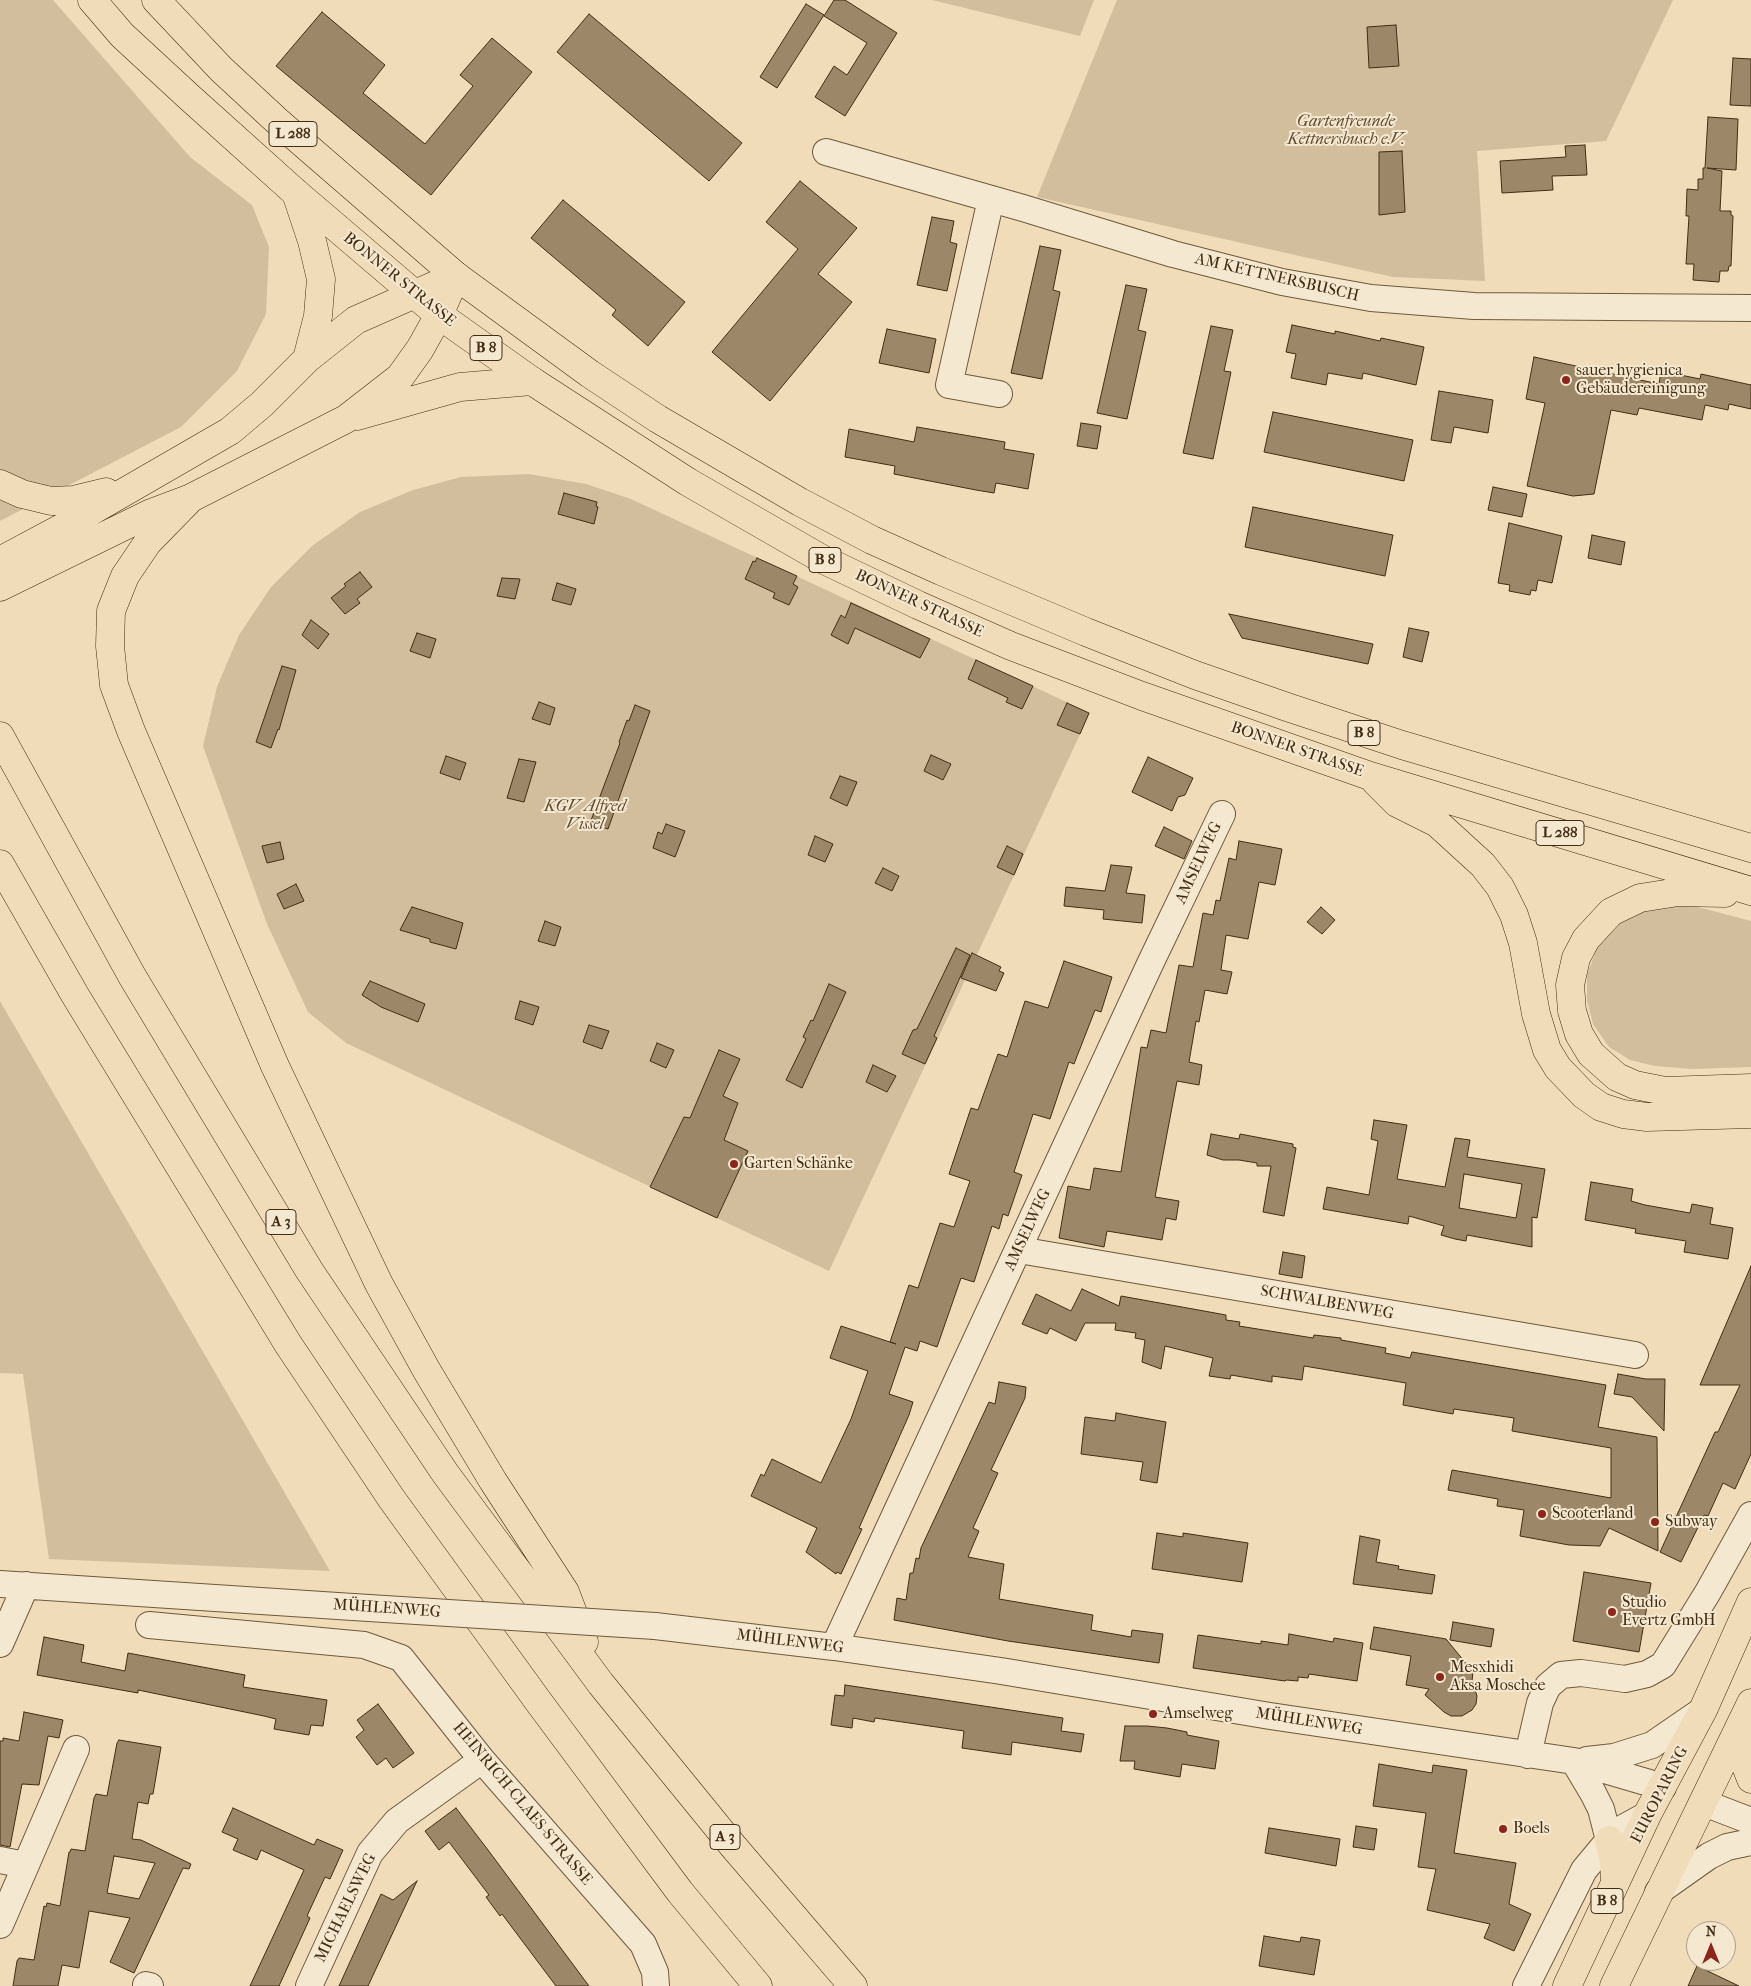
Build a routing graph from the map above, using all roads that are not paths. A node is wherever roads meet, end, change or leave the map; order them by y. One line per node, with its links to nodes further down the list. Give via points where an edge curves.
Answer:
1 (92, 0): 4 (main road, BONNER STRASSE / L 288, via 122,34)
2 (156, 0): 6 (main road, L 288, via 221,69)
3 (826, 152): 5 (street, AM KETTNERSBUSCH)
4 (296, 194): 7 (main road, BONNER STRASSE / L 288); 10 (main road, via 321,279 318,316)
5 (991, 199): 8 (street, AM KETTNERSBUSCH, via 1200,261 1282,282 1371,298 1474,306); 12 (street, via 949,385)
6 (447, 268): 7 (main road); 9 (main road); 21 (main road, B 8, via 590,374 666,424 800,502 941,571 1194,675 1287,708)
7 (413, 295): 9 (main road, BONNER STRASSE / B 8); 10 (main road, via 356,320)
8 (1751, 308)
9 (440, 315): 11 (main road, BONNER STRASSE / B 8); 13 (main road, via 400,377)
10 (306, 359): 14 (main road, via 230,431)
11 (532, 380): 13 (main road, via 460,387); 19 (main road, BONNER STRASSE / B 8, via 697,487 822,559 918,605 1011,646 1142,696)
12 (999, 394)
13 (346, 419): 16 (main road)
14 (141, 482): 15 (main road, via 73,500 51,501 22,494); 17 (main road)
15 (0, 484)
16 (192, 498): 17 (main road); 35 (main road, via 148,542 125,576 112,611 110,646 114,685 131,732 267,1048 379,1284 426,1371 565,1592)
17 (2, 573)
18 (0, 736): 35 (main road, A 3, via 132,976 309,1270 444,1473)
19 (1370, 776): 23 (main road, BONNER STRASSE / L 288); 25 (main road, B 8, via 1397,803 1437,823 1483,865 1500,887 1523,943 1536,1014 1547,1050 1558,1068 1584,1095 1601,1108 1647,1117)
20 (1222, 814): 26 (street, AMSELWEG)
21 (1751, 848)
22 (0, 864): 56 (main road, via 75,995 283,1336 391,1498 680,1892)
23 (1751, 892): 24 (main road, via 1678,892 1640,898 1611,912 1586,939 1576,958 1570,985 1572,1010 1579,1034 1591,1054 1617,1077 1665,1091)
24 (1751, 1088)
25 (1751, 1114)
26 (1019, 1250): 27 (street, SCHWALBENWEG); 34 (street, AMSELWEG)
27 (1636, 1355)
28 (1751, 1515): 40 (street, via 1664,1665 1647,1674 1625,1678 1581,1673 1561,1675 1548,1686 1540,1703)
29 (0, 1584): 30 (street, MÜHLENWEG)
30 (26, 1585): 33 (street); 34 (street, MÜHLENWEG, bridge, via 655,1626)
31 (1751, 1602): 37 (main road, EUROPARING / B 8)
32 (149, 1625): 41 (street, HEINRICH-CLAES-STRASSE, via 364,1646 401,1658)
33 (0, 1644)
34 (834, 1647): 40 (street, MÜHLENWEG)
35 (601, 1684): 57 (main road, A 3)
36 (1751, 1703): 38 (main road, B 8)
37 (1703, 1710): 42 (street, MÜHLENWEG, via 1652,1745 1614,1757); 44 (main road, EUROPARING / B 8)
38 (1738, 1730): 43 (main road, via 1742,1756); 45 (main road, B 8)
39 (76, 1749): 50 (street)
40 (1528, 1755): 42 (street, MÜHLENWEG)
41 (482, 1760): 54 (street, MICHAELSWEG, via 397,1821 370,1853); 55 (street, HEINRICH-CLAES-STRASSE, via 643,1944 655,1972)
42 (1574, 1761): 44 (street, MÜHLENWEG); 48 (street, via 1601,1809)
43 (1751, 1779)
44 (1663, 1786): 45 (main road); 46 (main road, EUROPARING / B 8)
45 (1704, 1803): 47 (street); 52 (main road, B 8)
46 (1647, 1815): 48 (street, via 1622,1828); 51 (main road, EUROPARING / B 8)
47 (1751, 1821)
48 (1609, 1840): 51 (main road); 58 (street, via 1584,1870)
49 (1751, 1842): 52 (street, via 1726,1847)
50 (12, 1863): 53 (street)
51 (1615, 1884): 59 (main road, EUROPARING / B 8)
52 (1658, 1892): 60 (main road, B 8)
53 (0, 1925)
54 (309, 1986)
55 (656, 1986)
56 (758, 1986)
57 (853, 1986)
58 (1526, 1986)
59 (1567, 1986)
60 (1614, 1986)

